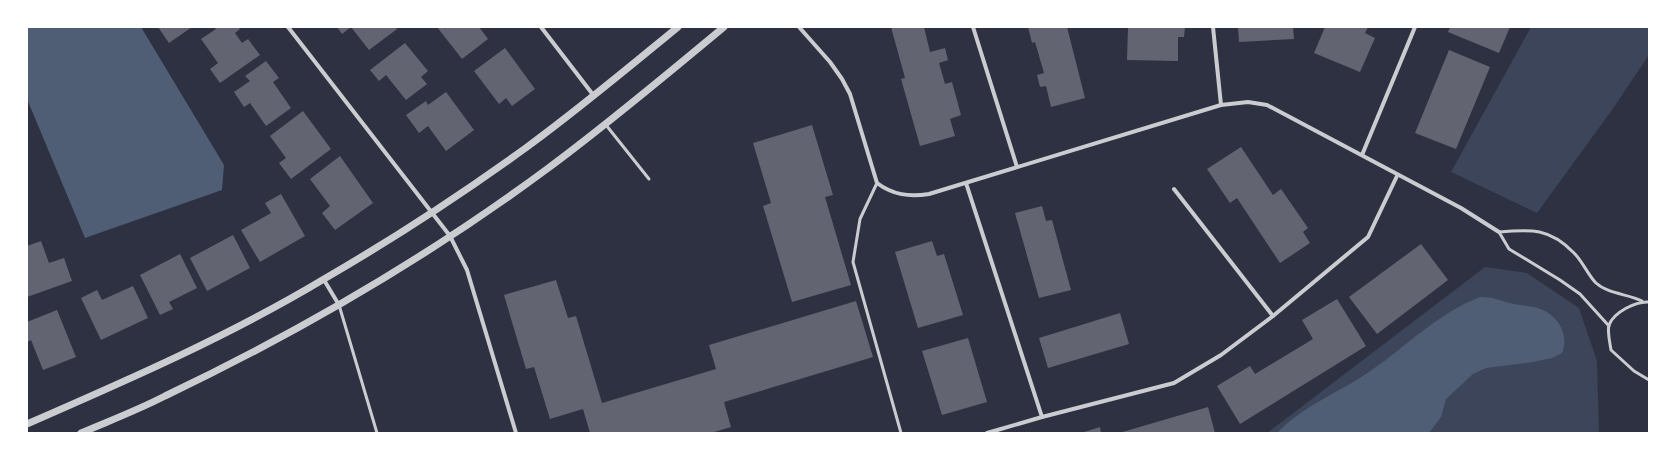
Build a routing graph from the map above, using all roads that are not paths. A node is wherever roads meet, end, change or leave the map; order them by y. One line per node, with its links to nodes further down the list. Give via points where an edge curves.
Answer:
1 (288, 27): 19 (street)
2 (540, 27): 9 (street)
3 (678, 27): 9 (street)
4 (724, 27): 11 (street)
5 (799, 27): 16 (street, via 830,62 850,94)
6 (973, 27): 13 (street)
7 (1213, 27): 10 (street)
8 (1415, 27): 12 (street)
9 (594, 96): 19 (street, via 526,148)
10 (1221, 105): 12 (street, via 1248,102 1267,105); 13 (street)
11 (606, 125): 15 (lane); 21 (street)
12 (1362, 154): 14 (street)
13 (1017, 167): 17 (street)
14 (1397, 176): 20 (street, via 1461,208); 26 (street, via 1368,237)
15 (649, 179)
16 (878, 183): 17 (street, via 889,192 917,196); 34 (lane, via 860,219 853,262)
17 (966, 183): 29 (street)
18 (1174, 189): 26 (street)
19 (431, 212): 21 (street); 22 (street)
20 (1499, 232): 23 (lane, via 1522,230 1552,234 1575,254 1596,283); 27 (lane, via 1509,249 1580,294)
21 (450, 236): 25 (street); 33 (street, via 467,270)
22 (324, 280): 25 (street); 30 (street, via 155,368)
23 (1642, 301): 24 (lane); 27 (lane, via 1622,311 1613,318)
24 (1649, 302)
25 (339, 305): 31 (street, via 274,342 172,393); 32 (lane)
26 (1273, 316): 29 (street, via 1221,355 1174,383)
27 (1609, 326): 28 (lane, via 1611,350 1625,364)
28 (1649, 380)
29 (1042, 417): 35 (street)
30 (27, 424)
31 (81, 433)
32 (377, 433)
33 (516, 433)
34 (901, 433)
35 (986, 433)

